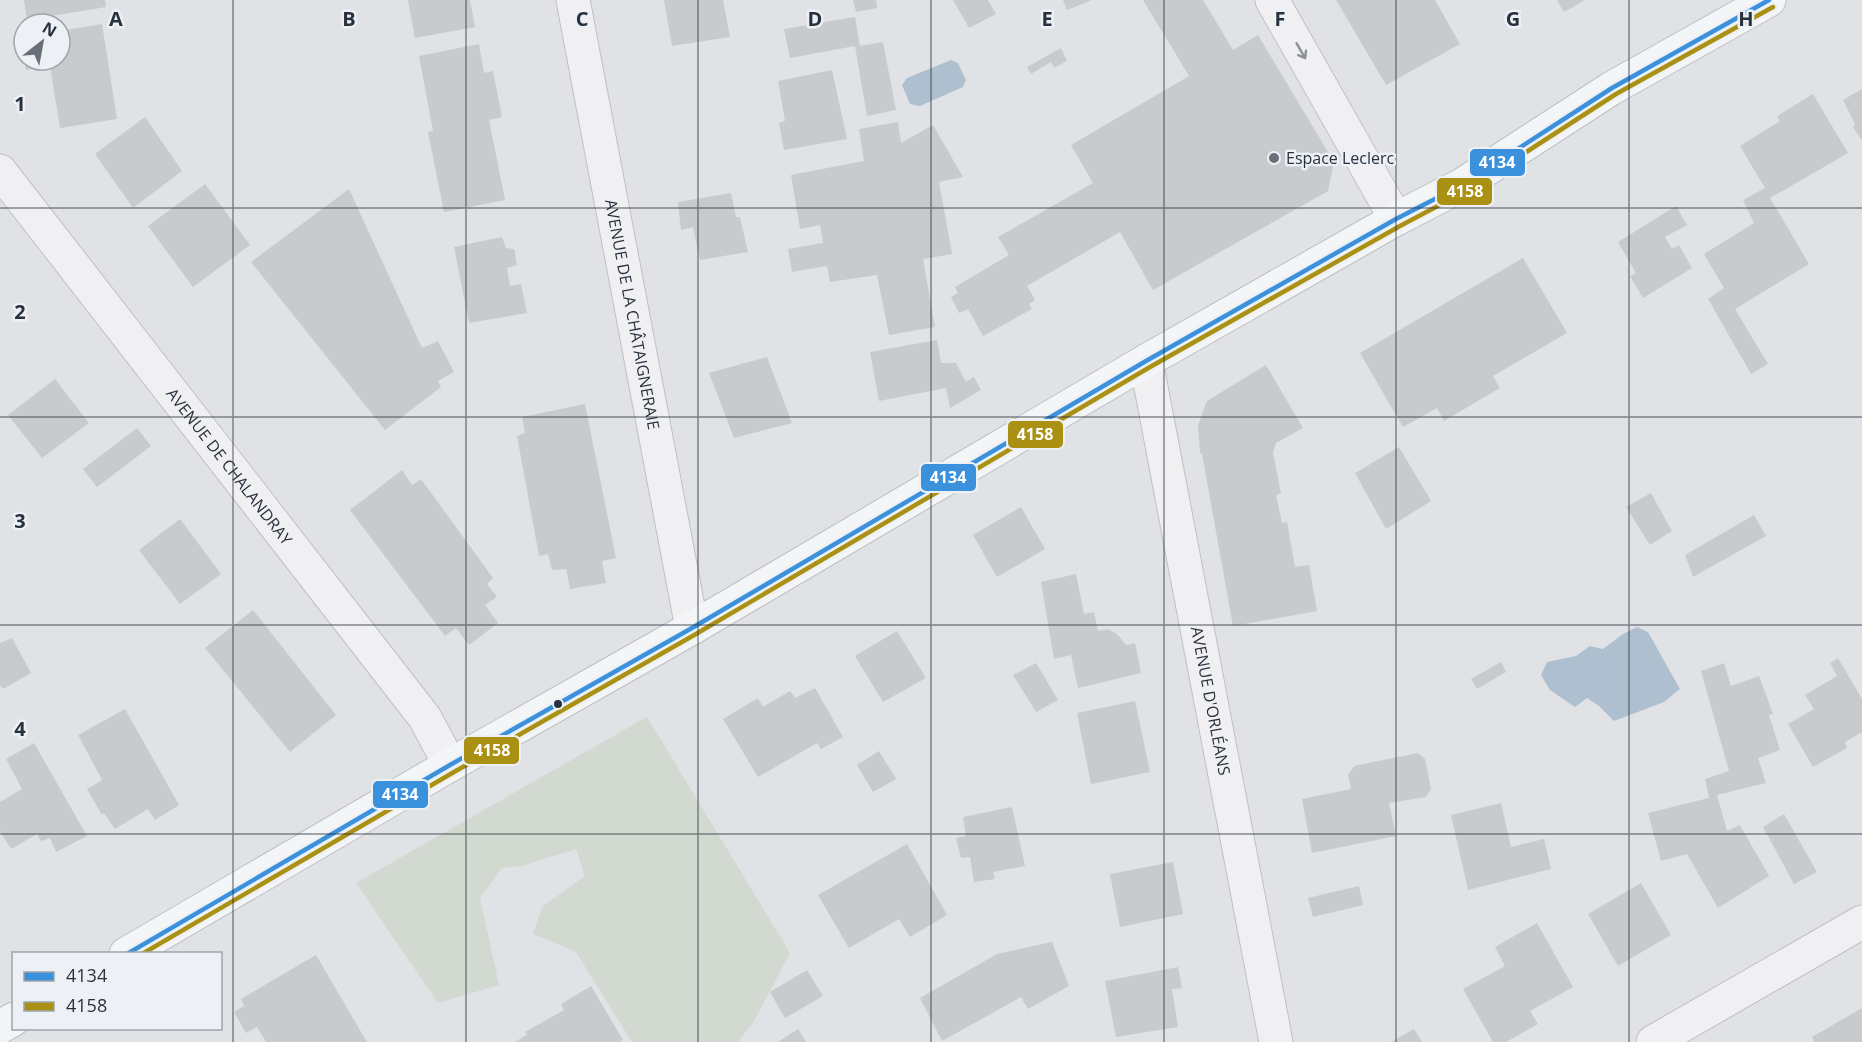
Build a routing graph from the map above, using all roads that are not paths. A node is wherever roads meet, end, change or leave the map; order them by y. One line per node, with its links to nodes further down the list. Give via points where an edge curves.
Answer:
1 (573, 0): 7 (street, AVENUE DE LA CHÂTAIGNERAIE)
2 (1272, 0): 5 (street, one-way to 5)
3 (1769, 0): 5 (main road, via 1612,88 1462,184)
4 (0, 171): 8 (street, AVENUE DE CHALANDRAY, via 425,718)
5 (1396, 219): 6 (main road)
6 (1146, 361): 7 (main road); 11 (street, AVENUE D'ORLÉANS)
7 (692, 628): 8 (main road)
8 (450, 765): 10 (main road)
9 (1862, 922): 12 (street)
10 (129, 952)
11 (1276, 1042)
12 (1653, 1042)

